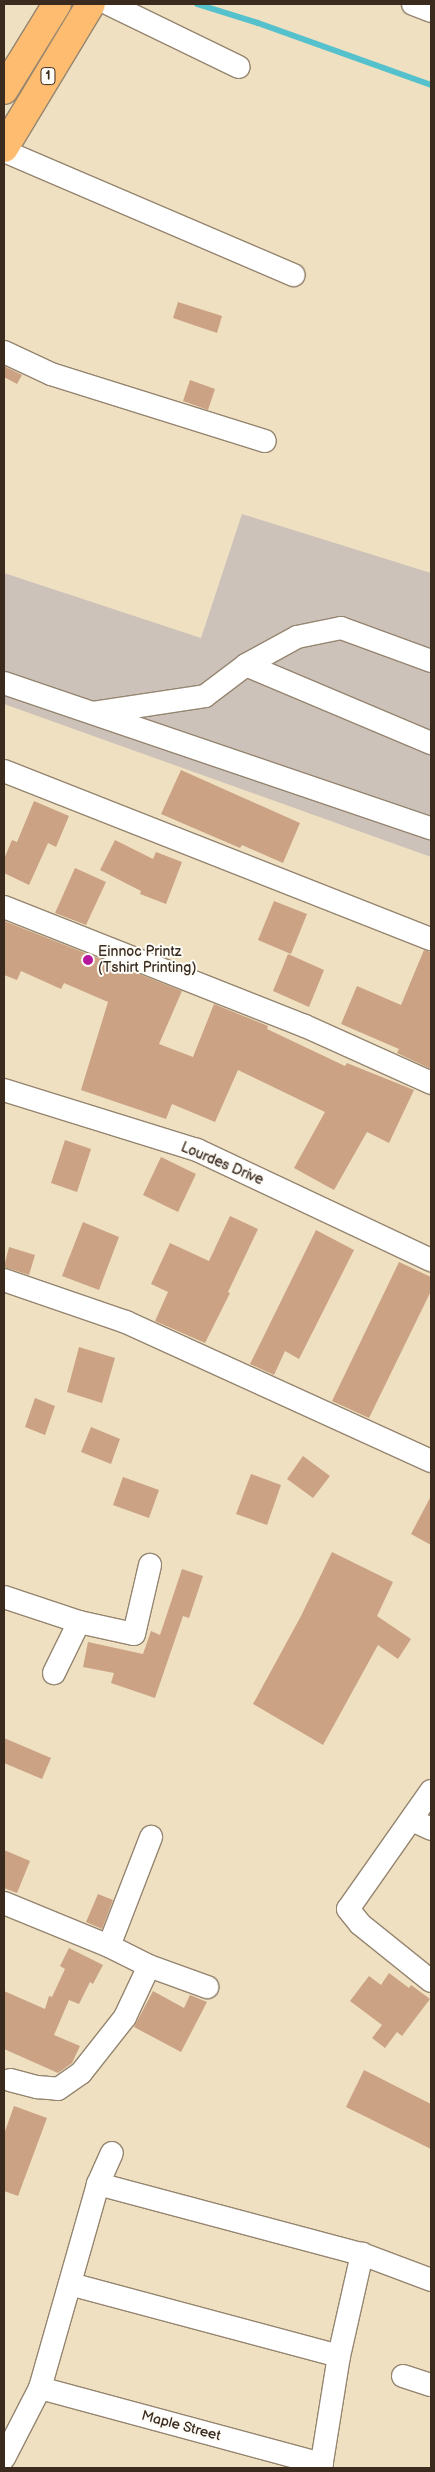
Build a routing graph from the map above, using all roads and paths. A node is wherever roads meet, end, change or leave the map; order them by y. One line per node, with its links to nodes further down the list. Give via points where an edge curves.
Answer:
1 (57, 4): 7 (highway, 1)
2 (91, 4): 8 (highway, 1)
3 (109, 4): 6 (street)
4 (413, 4): 5 (street)
5 (431, 11)
6 (239, 67)
7 (8, 74)
8 (4, 150): 9 (street)
9 (294, 274)
10 (4, 352): 11 (street, via 51,374)
11 (265, 441)
12 (431, 661): 13 (street, via 341,628 297,637)
13 (246, 665): 15 (street, via 205,696); 16 (street)
14 (4, 684): 15 (street)
15 (90, 714): 18 (street)
16 (431, 743)
17 (4, 771): 20 (street)
18 (431, 828)
19 (4, 907): 21 (street, via 305,1026)
20 (431, 939)
21 (431, 1083)
22 (4, 1090): 23 (street, Lourdes Drive, via 197,1150)
23 (431, 1260)
24 (4, 1280): 25 (street, via 126,1322)
25 (431, 1461)
26 (150, 1565): 28 (street, via 134,1634)
27 (4, 1597): 28 (street)
28 (79, 1622): 29 (street)
29 (54, 1673)
30 (431, 1791): 31 (street)
31 (422, 1824): 36 (street, via 348,1909 360,1924)
32 (151, 1837): 34 (street)
33 (4, 1903): 34 (street)
34 (109, 1946): 35 (street)
35 (149, 1966): 37 (street); 38 (street, via 125,2017 81,2073 58,2089)
36 (431, 1981)
37 (206, 1987)
38 (6, 2084)
39 (112, 2153): 40 (street)
40 (98, 2184): 41 (street); 43 (street)
41 (362, 2254): 42 (street); 44 (street)
42 (431, 2280)
43 (70, 2284): 44 (street); 47 (street)
44 (339, 2356): 49 (street)
45 (403, 2376): 46 (street)
46 (431, 2384)
47 (40, 2388): 48 (street); 49 (street, Maple Street)
48 (4, 2458)
49 (321, 2466)

